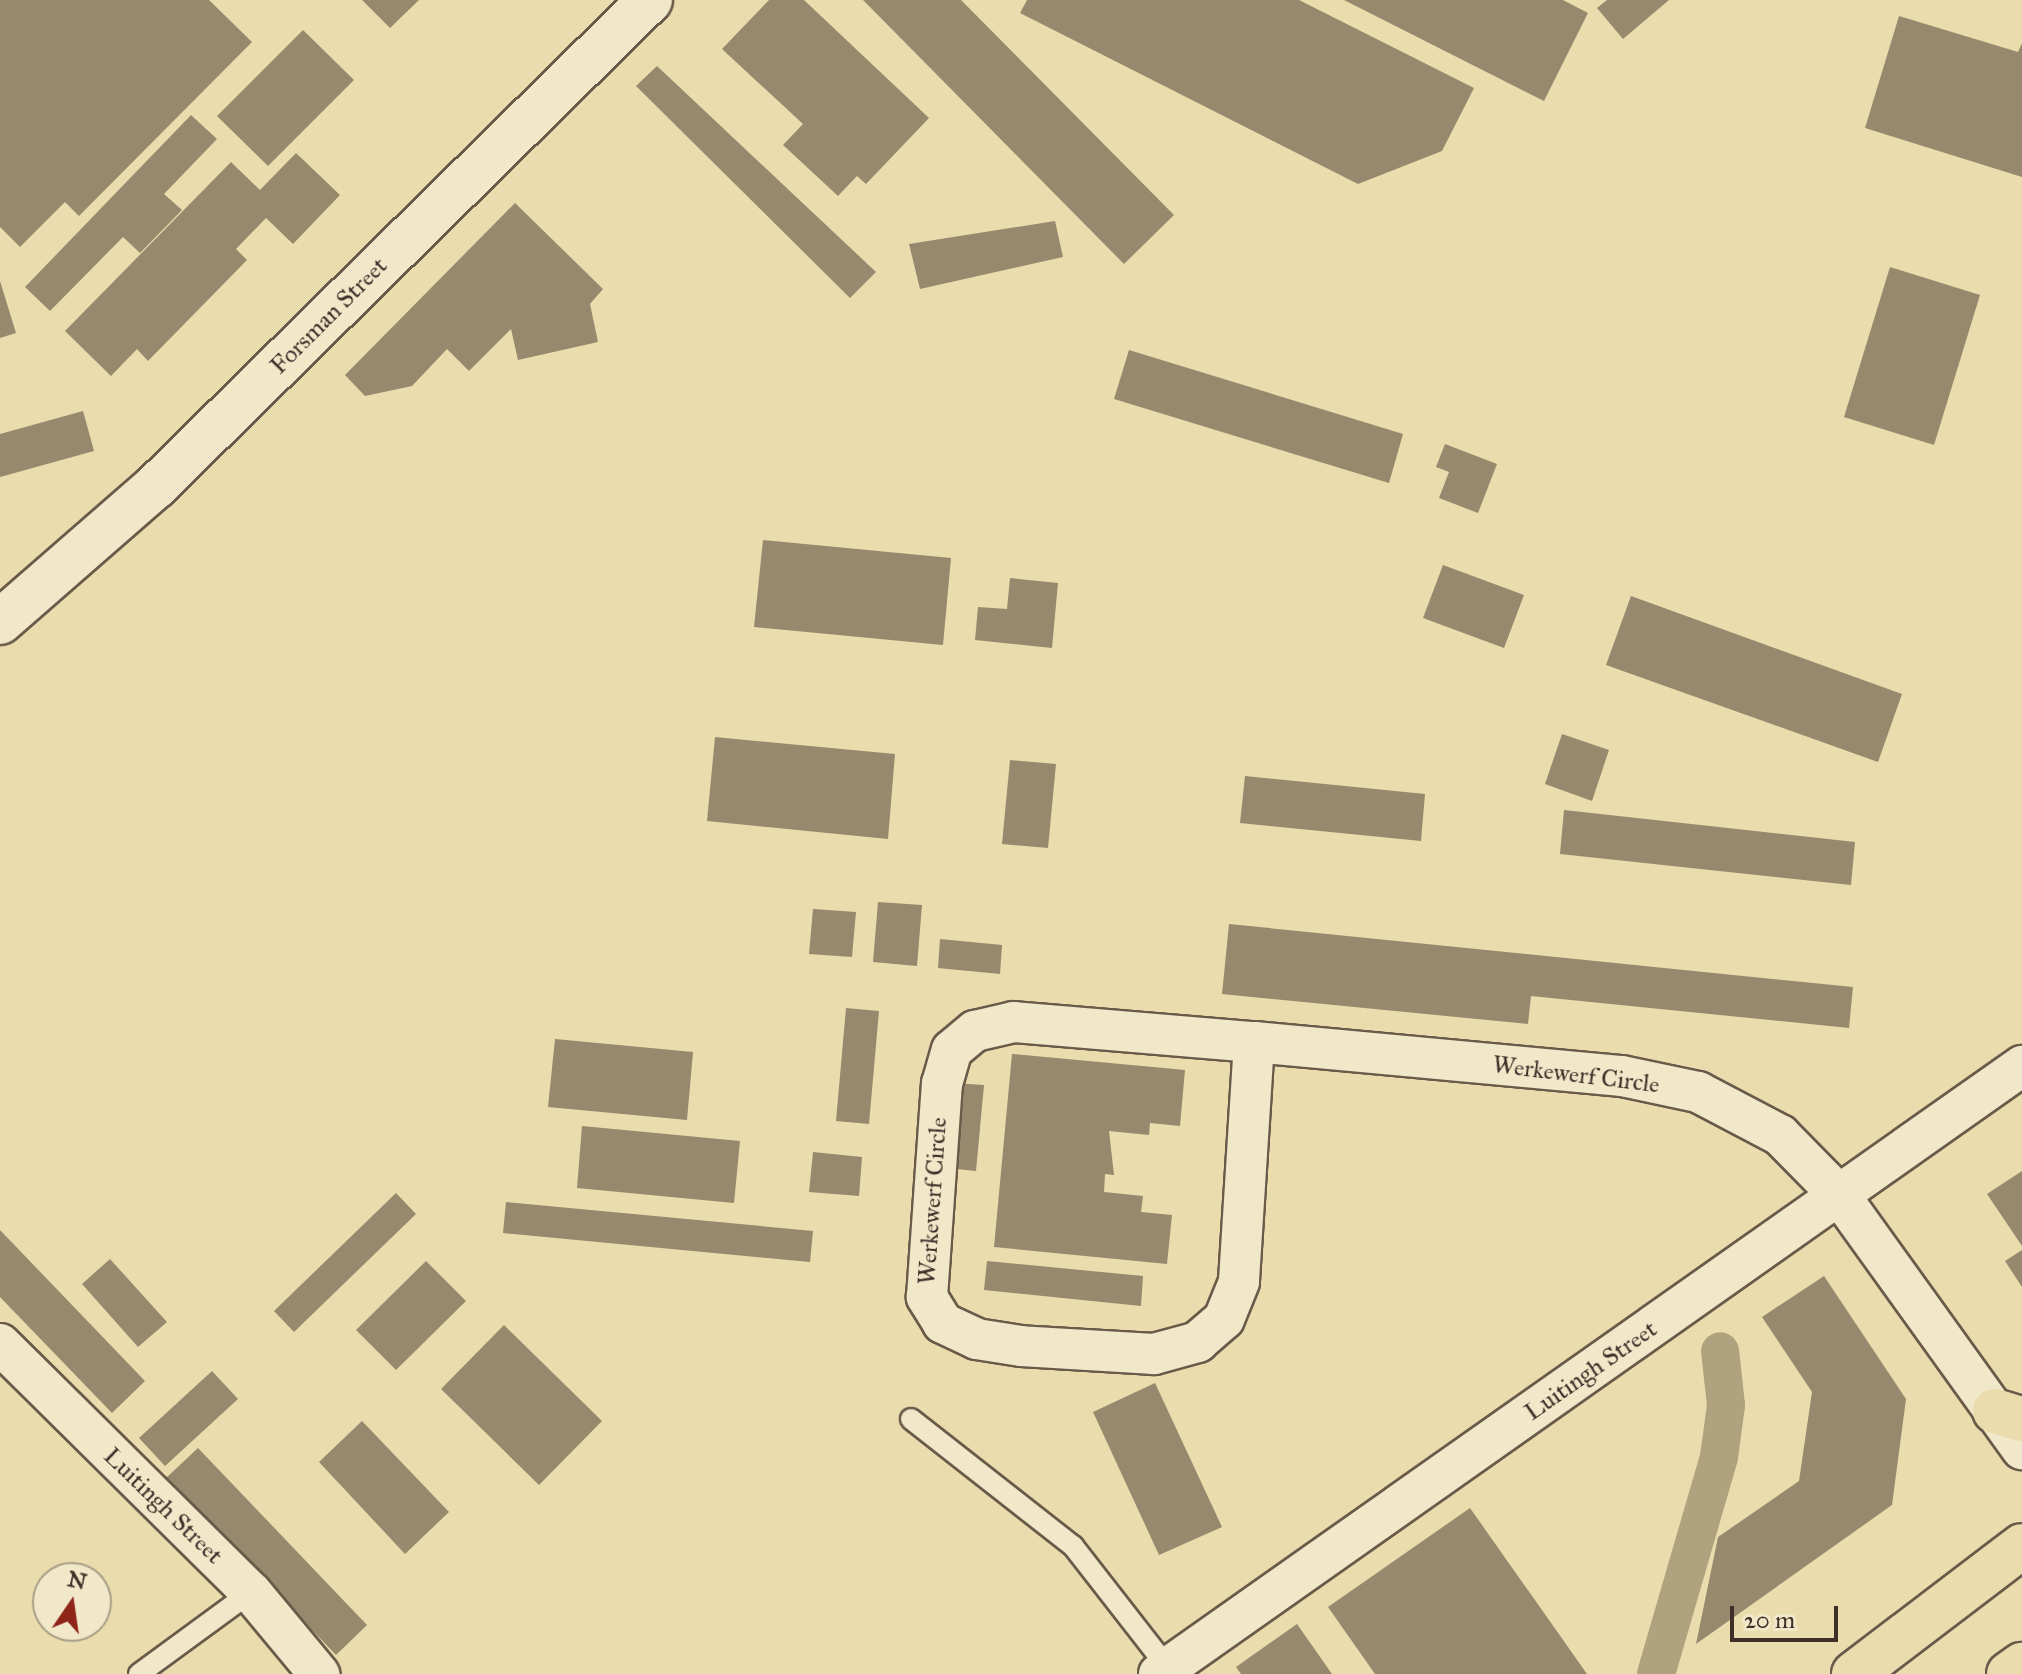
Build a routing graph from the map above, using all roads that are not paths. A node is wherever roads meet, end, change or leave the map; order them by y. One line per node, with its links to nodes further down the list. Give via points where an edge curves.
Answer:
1 (650, 0): 2 (street, Forsman Street, via 156,486)
2 (0, 622)
3 (1254, 1042): 3 (street, Werkewerf Circle, via 1014,1022 975,1031 952,1050 927,1257 927,1297 943,1323 977,1339 1021,1346 1154,1354 1198,1342 1216,1326 1239,1282); 5 (street, Werkewerf Circle, via 1622,1076 1698,1092 1780,1135)
4 (2022, 1066): 5 (street, Luitingh Street)
5 (1840, 1196): 7 (street, Werkewerf Circle); 13 (street, Luitingh Street)
6 (0, 1344): 11 (street, Luitingh Street)
7 (2008, 1415): 9 (street, Werkewerf Circle)
8 (911, 1419): 13 (lane, via 1073,1546)
9 (2022, 1449)
10 (2022, 1546): 16 (highway)
11 (251, 1592): 14 (lane); 15 (street, Luitingh Street)
12 (2022, 1665): 17 (highway)
13 (1163, 1671)
14 (139, 1674)
15 (319, 1674)
16 (1854, 1674)
17 (2009, 1674)

